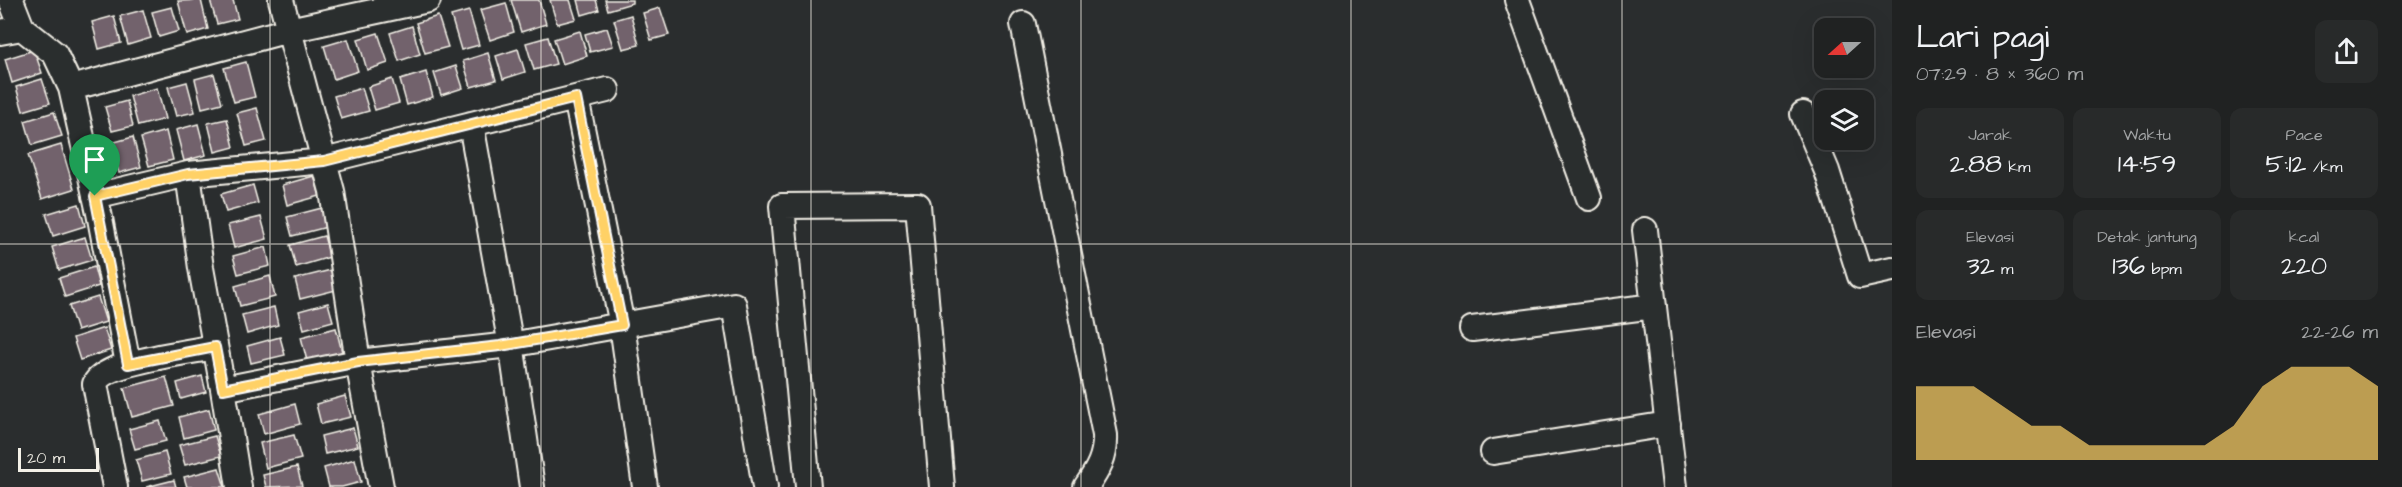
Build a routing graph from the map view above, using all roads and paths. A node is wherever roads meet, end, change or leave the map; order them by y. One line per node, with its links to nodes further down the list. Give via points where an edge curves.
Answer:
1 (11, 0): 6 (street)
2 (281, 0): 7 (street)
3 (1517, 0): 16 (street)
4 (414, 2): 7 (street)
5 (1023, 24): 37 (street, via 1105,435 1100,468)
6 (11, 30): 8 (street, via 55,54)
7 (289, 30): 8 (street); 13 (street)
8 (71, 88): 15 (street)
9 (607, 90): 10 (street)
10 (576, 98): 12 (street); 20 (street)
11 (1803, 114): 18 (street, via 1827,171 1860,276)
12 (471, 124): 13 (street); 22 (street)
13 (324, 161): 14 (street); 24 (street)
14 (188, 174): 15 (street); 23 (street)
15 (95, 196): 25 (street)
16 (1588, 198)
17 (1645, 231): 19 (street)
18 (1892, 269)
19 (1654, 306): 21 (street); 27 (street)
20 (622, 325): 22 (street); 33 (street); 34 (street, via 734,305)
21 (1472, 329)
22 (510, 345): 24 (street); 32 (street)
23 (215, 347): 25 (street); 26 (street)
24 (358, 362): 26 (street); 31 (street)
25 (128, 364): 29 (street, via 101,375 95,384)
26 (223, 389): 30 (street)
27 (1668, 424): 28 (street); 38 (street)
28 (1493, 452)
29 (115, 487)
30 (239, 487)
31 (381, 487)
32 (532, 487)
33 (645, 487)
34 (765, 487)
35 (808, 487): 36 (street, via 782,206 918,205)
36 (942, 487)
37 (1086, 487)
38 (1675, 487)

